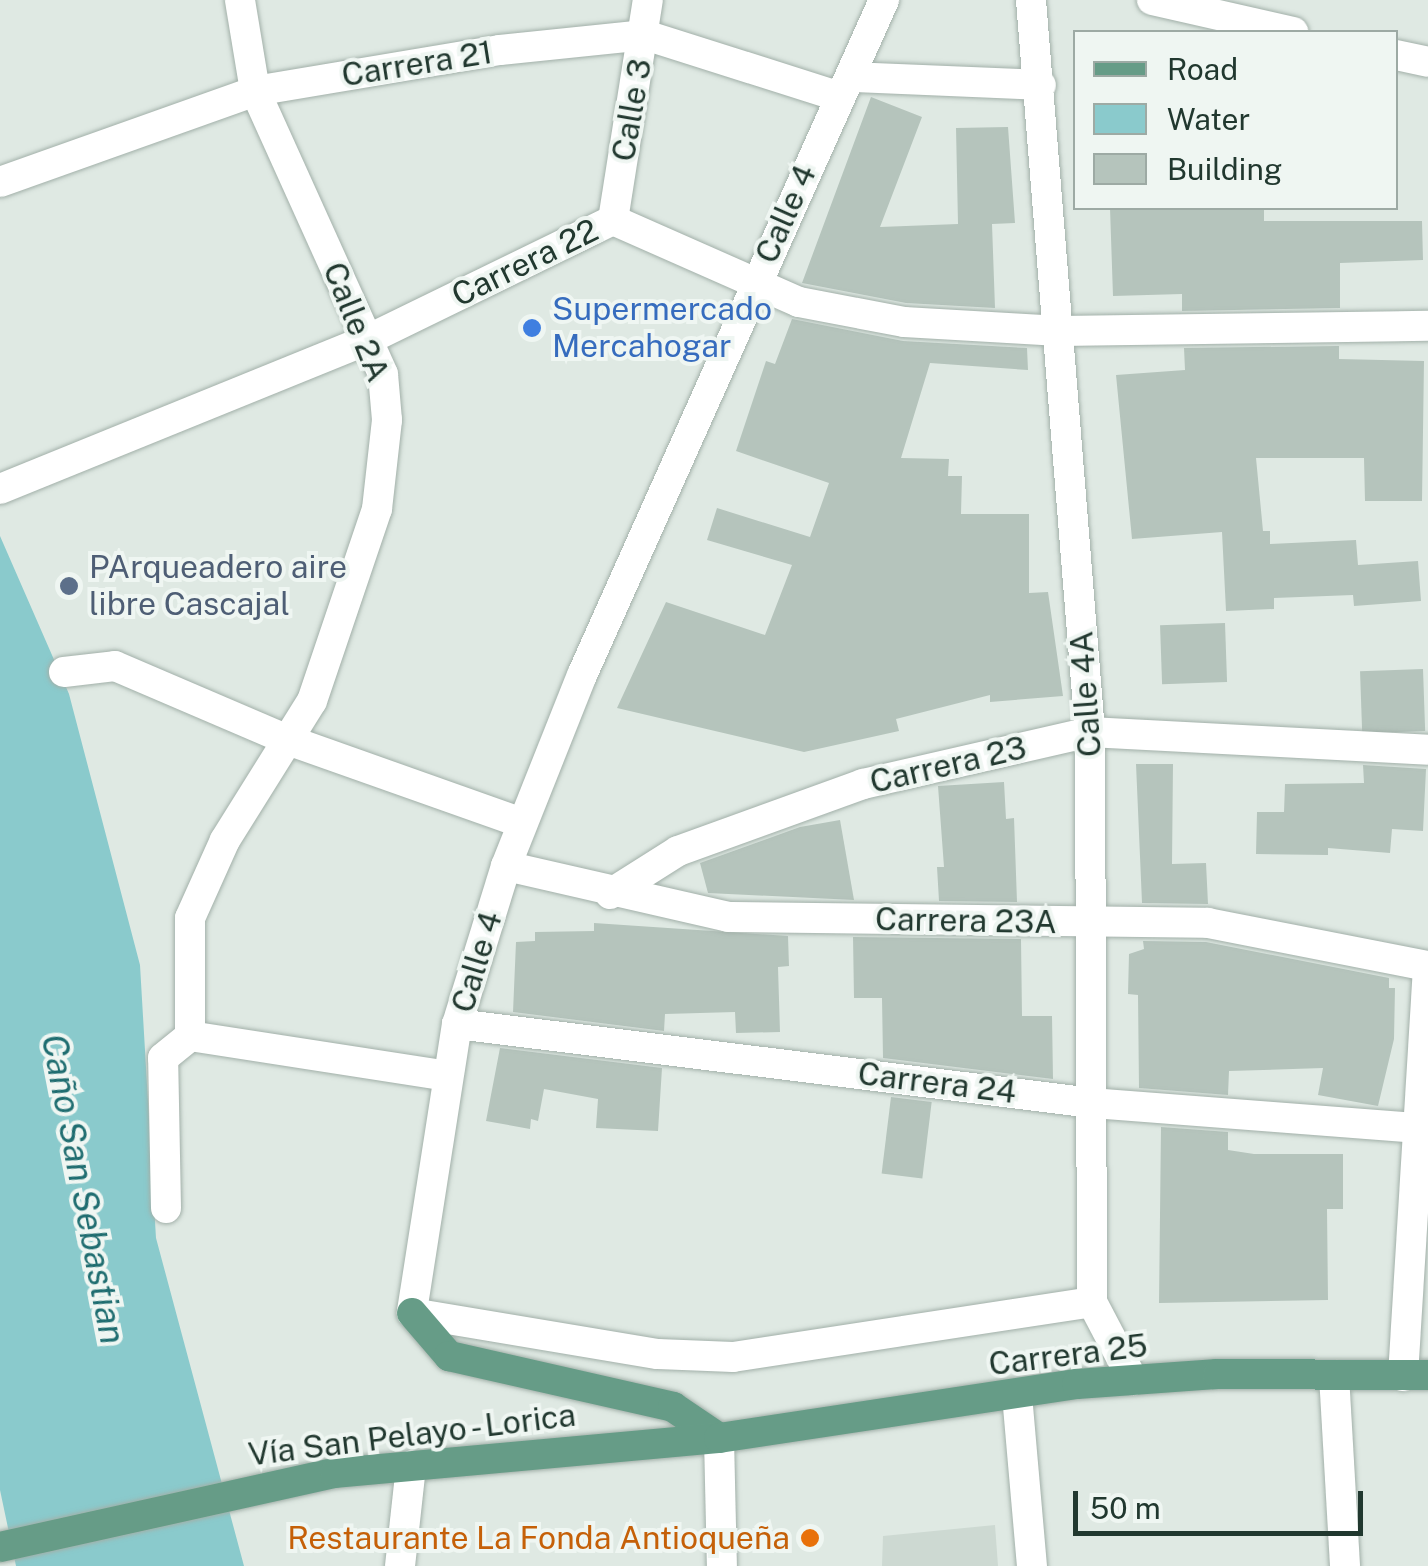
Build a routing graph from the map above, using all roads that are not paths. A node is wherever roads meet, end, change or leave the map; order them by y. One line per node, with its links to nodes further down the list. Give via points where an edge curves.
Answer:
1 (240, 0): 13 (street, Calle 2A)
2 (648, 0): 8 (street, Calle 3)
3 (884, 0): 12 (street, Calle 4)
4 (1031, 0): 11 (street, Calle 4A)
5 (1152, 0): 6 (street)
6 (1238, 10): 7 (street)
7 (1288, 30)
8 (644, 35): 12 (street, Carrera 21); 13 (street, Carrera 21, via 500,50); 15 (street, Calle 3)
9 (1398, 55): 10 (street)
10 (1428, 62)
11 (1041, 85): 12 (street, Carrera 21); 18 (street, Calle 4A)
12 (846, 87): 16 (street, Calle 4)
13 (255, 91): 14 (street, Carrera 21); 19 (street, Calle 2A)
14 (0, 182)
15 (612, 220): 16 (street, Carrera 22); 19 (street, Carrera 22)
16 (756, 283): 18 (street, Carrera 22, via 799,302 904,322); 25 (street, Calle 4)
17 (1428, 326): 18 (street, Carrera 22)
18 (1060, 331): 22 (street, Calle 4A)
19 (367, 340): 20 (street, Carrera 22); 23 (street, Calle 2A, via 383,374 387,420 377,508 312,701)
20 (0, 490)
21 (64, 672): 23 (street, via 114,666)
22 (1090, 732): 24 (street, Carrera 23); 27 (street, Carrera 23, via 863,784 678,851); 28 (street, Calle 4A)
23 (288, 740): 25 (street); 31 (street, Calle 2A, via 225,840 190,918)
24 (1428, 750)
25 (522, 823): 26 (street, Calle 4)
26 (506, 866): 27 (street, Carrera 23A); 30 (street, Calle 4)
27 (610, 894): 28 (street, Carrera 23A, via 728,917)
28 (1096, 923): 29 (street, Carrera 23A, via 1208,923); 33 (street, Calle 4A)
29 (1428, 967): 34 (street)
30 (458, 1024): 32 (street, Calle 4); 33 (street, Carrera 24)
31 (190, 1036): 32 (street); 35 (street, via 164,1058)
32 (447, 1076): 37 (street, Calle 4)
33 (1092, 1103): 34 (street, Carrera 24); 36 (street, Calle 4A)
34 (1417, 1128): 39 (street)
35 (166, 1208)
36 (1092, 1302): 37 (street, via 733,1357 658,1354); 40 (street, Calle 4A)
37 (412, 1314): 42 (main road, via 448,1356 672,1407)
38 (1334, 1375): 39 (main road, Carrera 25); 40 (main road, Carrera 25); 48 (street)
39 (1420, 1375)
40 (1133, 1380): 41 (main road, Carrera 25)
41 (1017, 1395): 42 (main road, Carrera 25); 47 (street)
42 (719, 1438): 43 (main road, Vía San Pelayo - Lorica); 46 (street)
43 (411, 1466): 44 (main road, Vía San Pelayo - Lorica, via 335,1473); 45 (street)
44 (0, 1547)
45 (400, 1566)
46 (722, 1566)
47 (1032, 1566)
48 (1345, 1566)

